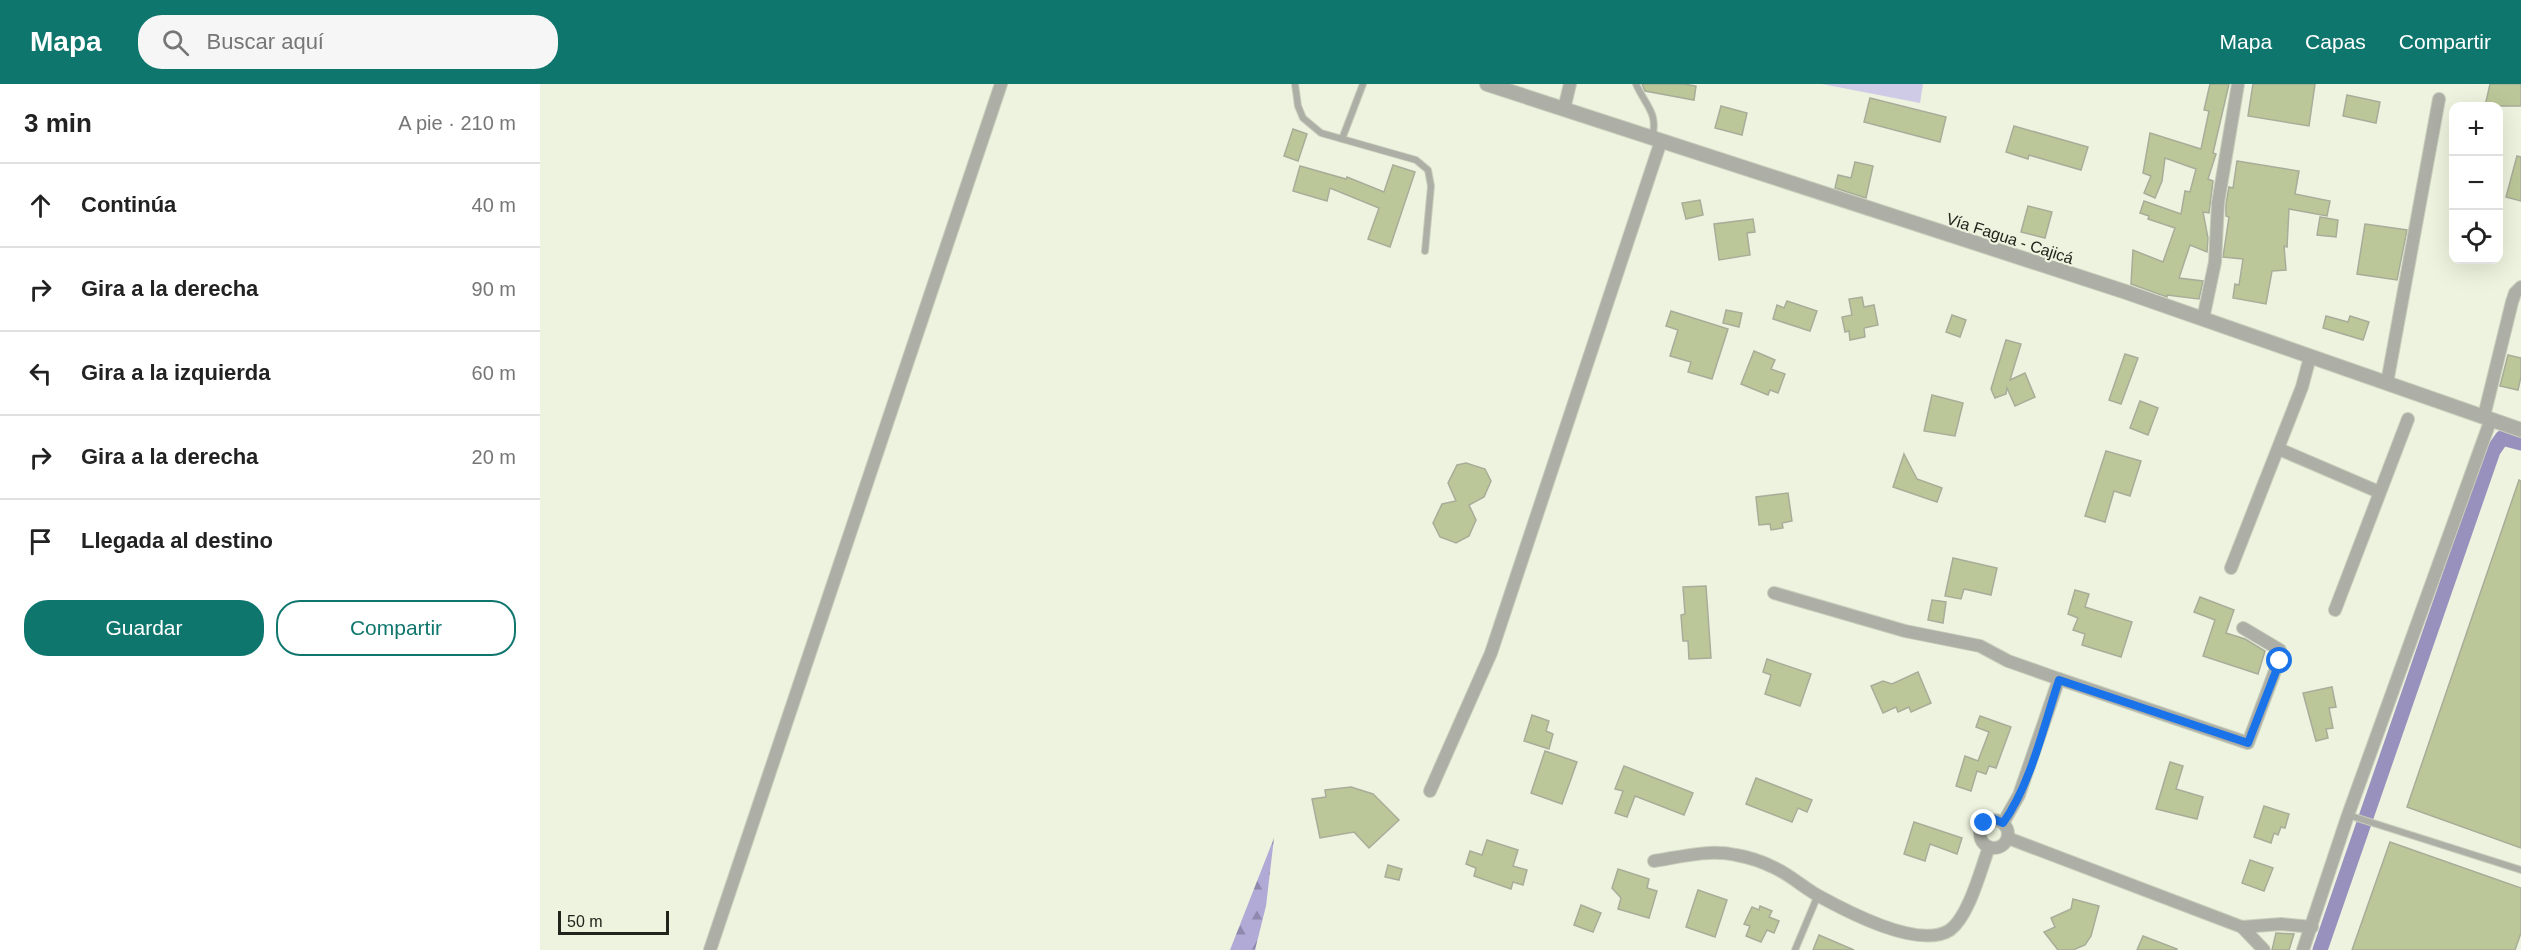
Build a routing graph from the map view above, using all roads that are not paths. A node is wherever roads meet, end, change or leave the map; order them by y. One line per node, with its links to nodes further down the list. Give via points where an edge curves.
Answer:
1 (1001, 84): 37 (street)
2 (1295, 84): 10 (lane, via 1303,118 1321,134)
3 (1363, 84): 10 (lane)
4 (1487, 84): 9 (street, Vía Fagua - Cajicá)
5 (1570, 84): 9 (street)
6 (1636, 84): 11 (lane, via 1652,110)
7 (2238, 84): 14 (street, via 2218,203 2215,262)
8 (2439, 99): 16 (street)
9 (1564, 109): 11 (street, Vía Fagua - Cajicá)
10 (1342, 139): 12 (lane, via 1416,160 1428,170 1431,186)
11 (1656, 140): 14 (street, Vía Fagua - Cajicá); 27 (street, via 1491,653)
12 (1425, 251)
13 (2521, 287): 17 (street, via 2512,302)
14 (2203, 319): 15 (street, Vía Fagua - Cajicá)
15 (2310, 357): 16 (street, Vía Fagua - Cajicá); 20 (street)
16 (2387, 383): 17 (street, Vía Fagua - Cajicá)
17 (2487, 417): 19 (street, Vía Fagua - Cajicá); 28 (street)
18 (2408, 419): 21 (street)
19 (2521, 430)
20 (2279, 448): 21 (street); 22 (street)
21 (2379, 492): 24 (street)
22 (2231, 568)
23 (1774, 592): 26 (street, via 1905,631 1980,646)
24 (2335, 610)
25 (2243, 628): 26 (street, via 2282,655 2248,743)
26 (2059, 680): 29 (street, via 2019,795)
27 (1430, 791)
28 (2348, 815): 33 (lane); 36 (street)
29 (2003, 823): 30 (street); 31 (street, via 1994,819 1982,826 1980,837)
30 (2008, 838): 31 (street, via 2000,847); 35 (street)
31 (1989, 847): 34 (street, via 1958,921 1940,934 1907,934 1883,927)
32 (1654, 861): 34 (street, via 1708,853 1735,855 1775,868)
33 (2521, 870)
34 (1818, 895): 38 (lane)
35 (2242, 927): 36 (street); 39 (street)
36 (2312, 927): 40 (street)
37 (710, 950)
38 (1795, 950)
39 (2264, 950)
40 (2303, 950)

